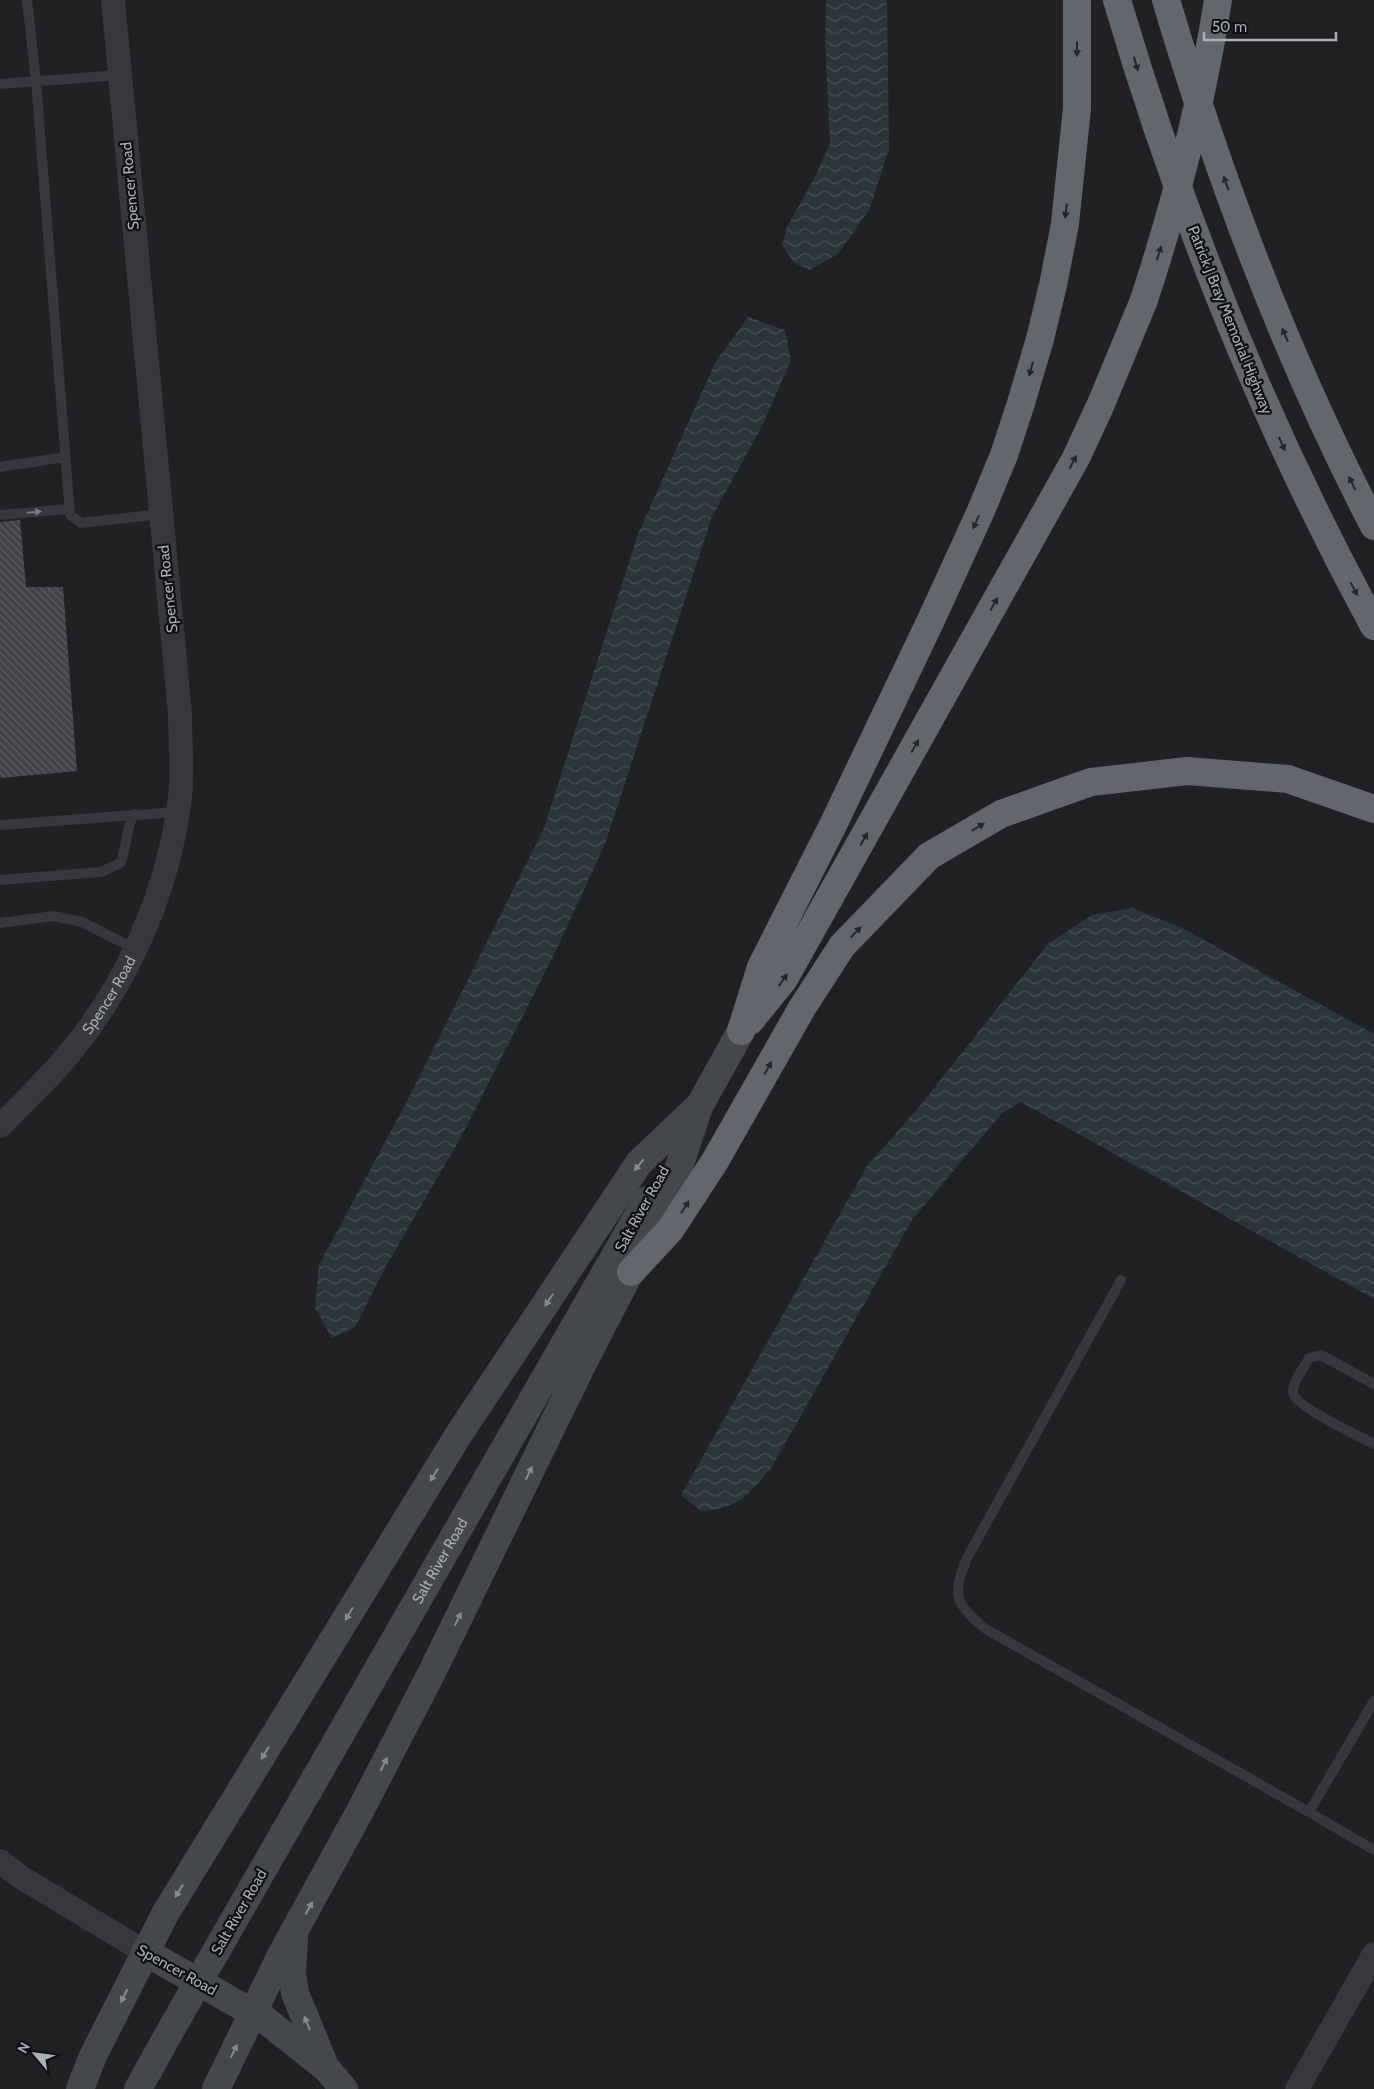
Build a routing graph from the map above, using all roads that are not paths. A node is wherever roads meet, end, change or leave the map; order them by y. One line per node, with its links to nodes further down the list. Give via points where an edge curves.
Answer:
1 (27, 0): 8 (lane)
2 (113, 0): 7 (street, Spencer Road)
3 (1076, 0): 24 (highway, one-way to 24, via 1077,108 1064,224 1044,321 1021,403 1004,455 935,612 761,967)
4 (1117, 0): 16 (highway, Patrick J Bray Memorial Highway, one-way to 16, via 1163,148 1245,362 1298,479)
5 (1166, 0): 15 (highway, one-way to 5, via 1336,448 1258,269 1202,116)
6 (1218, 0): 24 (highway, one-way to 6, bridge, via 784,979 1052,503 1101,404 1144,300 1183,169)
7 (119, 75): 8 (lane); 13 (street, Spencer Road)
8 (36, 81): 9 (lane); 10 (lane)
9 (0, 84)
10 (65, 458): 11 (lane); 12 (lane)
11 (0, 467)
12 (69, 509): 13 (lane, via 70,515 81,522); 14 (lane, one-way to 12)
13 (161, 514): 18 (street, Spencer Road, via 180,714 180,796)
14 (0, 515)
15 (1374, 526)
16 (1374, 626)
17 (1374, 809): 27 (highway, one-way to 17, via 670,1230 715,1161 802,1008 842,946 929,856 1001,814 1091,782 1187,771 1288,779)
18 (177, 812): 19 (lane); 23 (street, Spencer Road, via 165,872)
19 (134, 814): 20 (lane); 21 (lane, via 120,864 101,872)
20 (0, 825)
21 (0, 880)
22 (0, 923): 23 (lane, via 54,916 82,922)
23 (135, 949): 26 (street, Spencer Road, via 103,1008 80,1040)
24 (741, 1031): 25 (main road, Salt River Road)
25 (699, 1106): 27 (main road, via 669,1197); 36 (main road, one-way to 36, via 639,1163 459,1434 165,1914); 41 (main road, Salt River Road, bridge)
26 (0, 1126)
27 (631, 1272): 35 (main road, one-way to 27, via 432,1672)
28 (1121, 1280): 32 (lane, via 967,1558 957,1584 959,1601 984,1628)
29 (1374, 1384): 30 (lane, via 1321,1355 1309,1358 1293,1394 1307,1408)
30 (1374, 1444)
31 (1374, 1701): 32 (lane)
32 (1309, 1812): 33 (lane)
33 (1374, 1850)
34 (0, 1861): 36 (street, Spencer Road, via 19,1876)
35 (295, 1932): 38 (main road); 39 (main road, one-way to 35, via 294,1993)
36 (146, 1952): 38 (main road, Spencer Road); 40 (main road, one-way to 40, via 93,2056)
37 (1374, 1954): 44 (street)
38 (253, 2012): 39 (main road, Spencer Road); 42 (main road, one-way to 38)
39 (326, 2068): 43 (main road, Spencer Road)
40 (80, 2089)
41 (138, 2089)
42 (216, 2089)
43 (344, 2089)
44 (1297, 2089)

